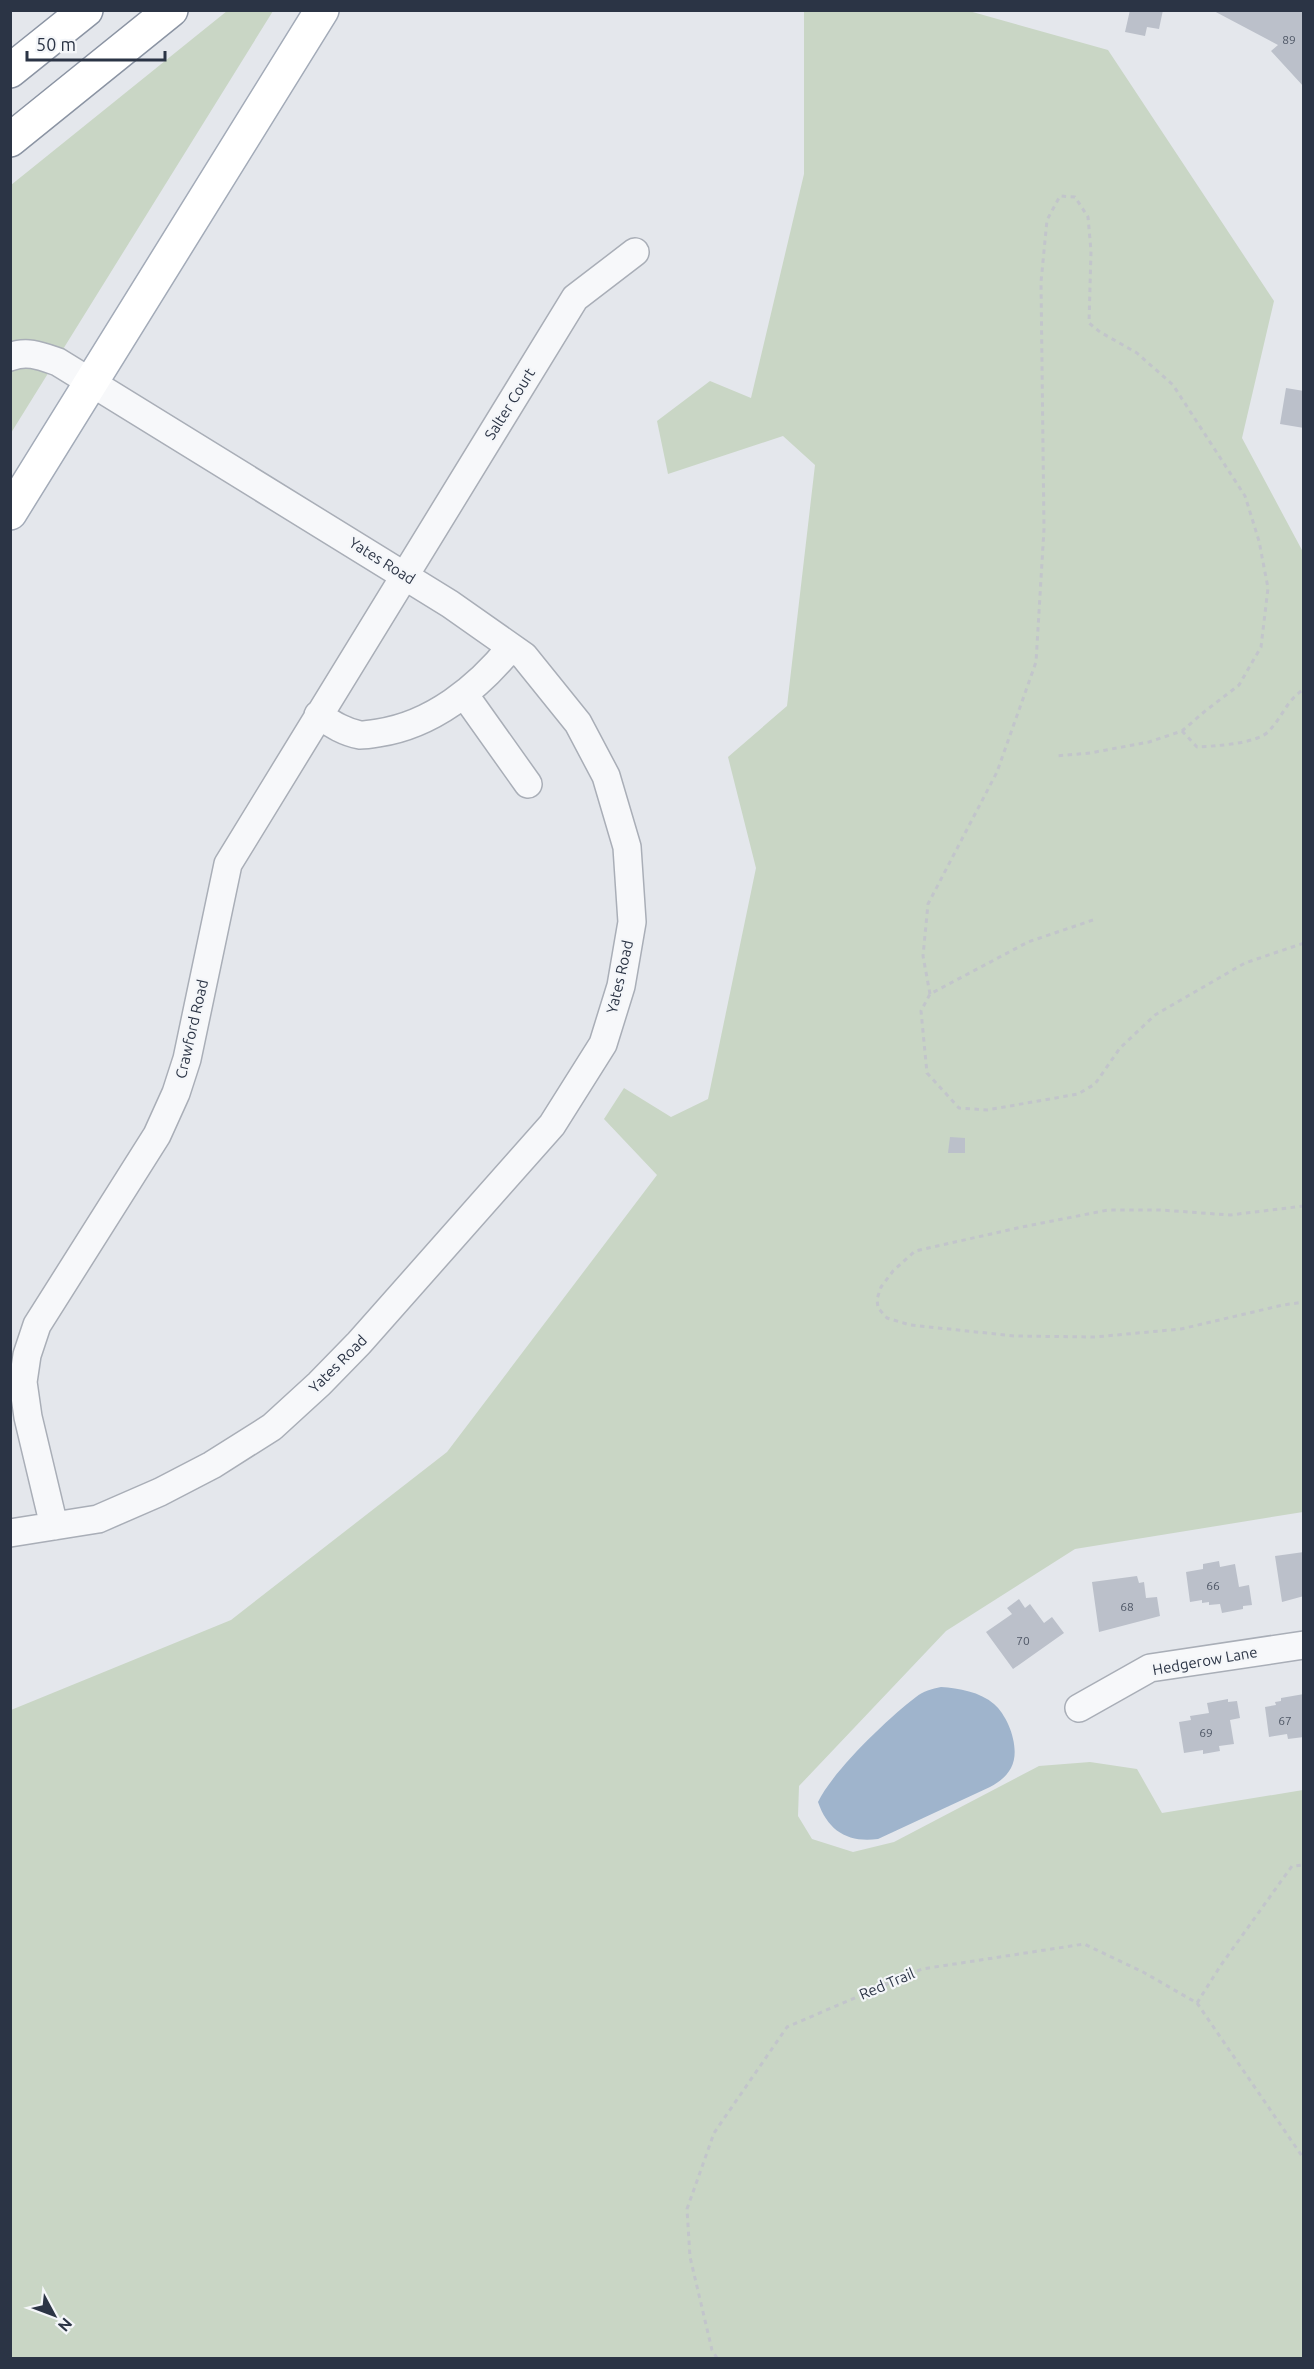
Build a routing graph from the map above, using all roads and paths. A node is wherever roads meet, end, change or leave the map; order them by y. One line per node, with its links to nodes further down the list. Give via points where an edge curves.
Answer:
1 (86, 10): 4 (main road)
2 (171, 10): 5 (main road)
3 (322, 10): 8 (main road)
4 (10, 71)
5 (10, 140)
6 (635, 252): 10 (street, Salter Court, via 575,298)
7 (10, 357): 8 (street, Yates Road, via 21,353 58,362)
8 (90, 384): 9 (main road); 10 (street, Yates Road)
9 (10, 513)
10 (405, 575): 11 (street, Yates Road); 14 (street, Crawford Road)
11 (511, 647): 13 (street); 23 (street, Yates Road, via 524,656 578,723 606,776 627,847 632,922 621,986 603,1044 552,1125 359,1344 272,1427 160,1492 98,1519)
12 (1304, 688): 15 (path, via 1291,697 1268,733 1234,745 1197,747)
13 (464, 694): 14 (street, via 396,730 373,734 340,729); 17 (street)
14 (318, 715): 23 (street, Crawford Road, via 228,864 187,1059 157,1135 37,1325 27,1355 23,1382 28,1418)
15 (1182, 731): 16 (path, via 1149,742); 20 (path, via 1239,685 1262,647 1268,588 1259,541 1245,496 1173,385 1137,353 1089,323 1088,217 1075,197 1060,196 1047,220 1041,282 1044,529 1036,662 997,772 928,904 923,956)
16 (1055, 756)
17 (528, 784)
18 (1093, 920): 20 (path, via 1028,942)
19 (1304, 943): 20 (path, via 1245,963 1155,1015 1120,1048 1095,1084 1078,1094 987,1110 958,1108 927,1073 921,1011)
20 (930, 994)
21 (1304, 1206): 22 (path, via 1230,1215 1108,1210 1022,1227 915,1251 893,1270 877,1299 878,1308 887,1318 910,1325 1015,1336 1095,1337 1181,1329)
22 (1304, 1302)
23 (54, 1526): 24 (street, Yates Road)
24 (10, 1533)
25 (1304, 1645): 26 (street, Hedgerow Lane, via 1150,1668)
26 (1079, 1708)
27 (1304, 1865): 28 (path, via 1292,1866)
28 (1197, 2003): 29 (path); 30 (path, Red Trail, via 1084,1944 922,1969 787,2027 714,2133 687,2209 690,2258)
29 (1304, 2159)
30 (717, 2358)

